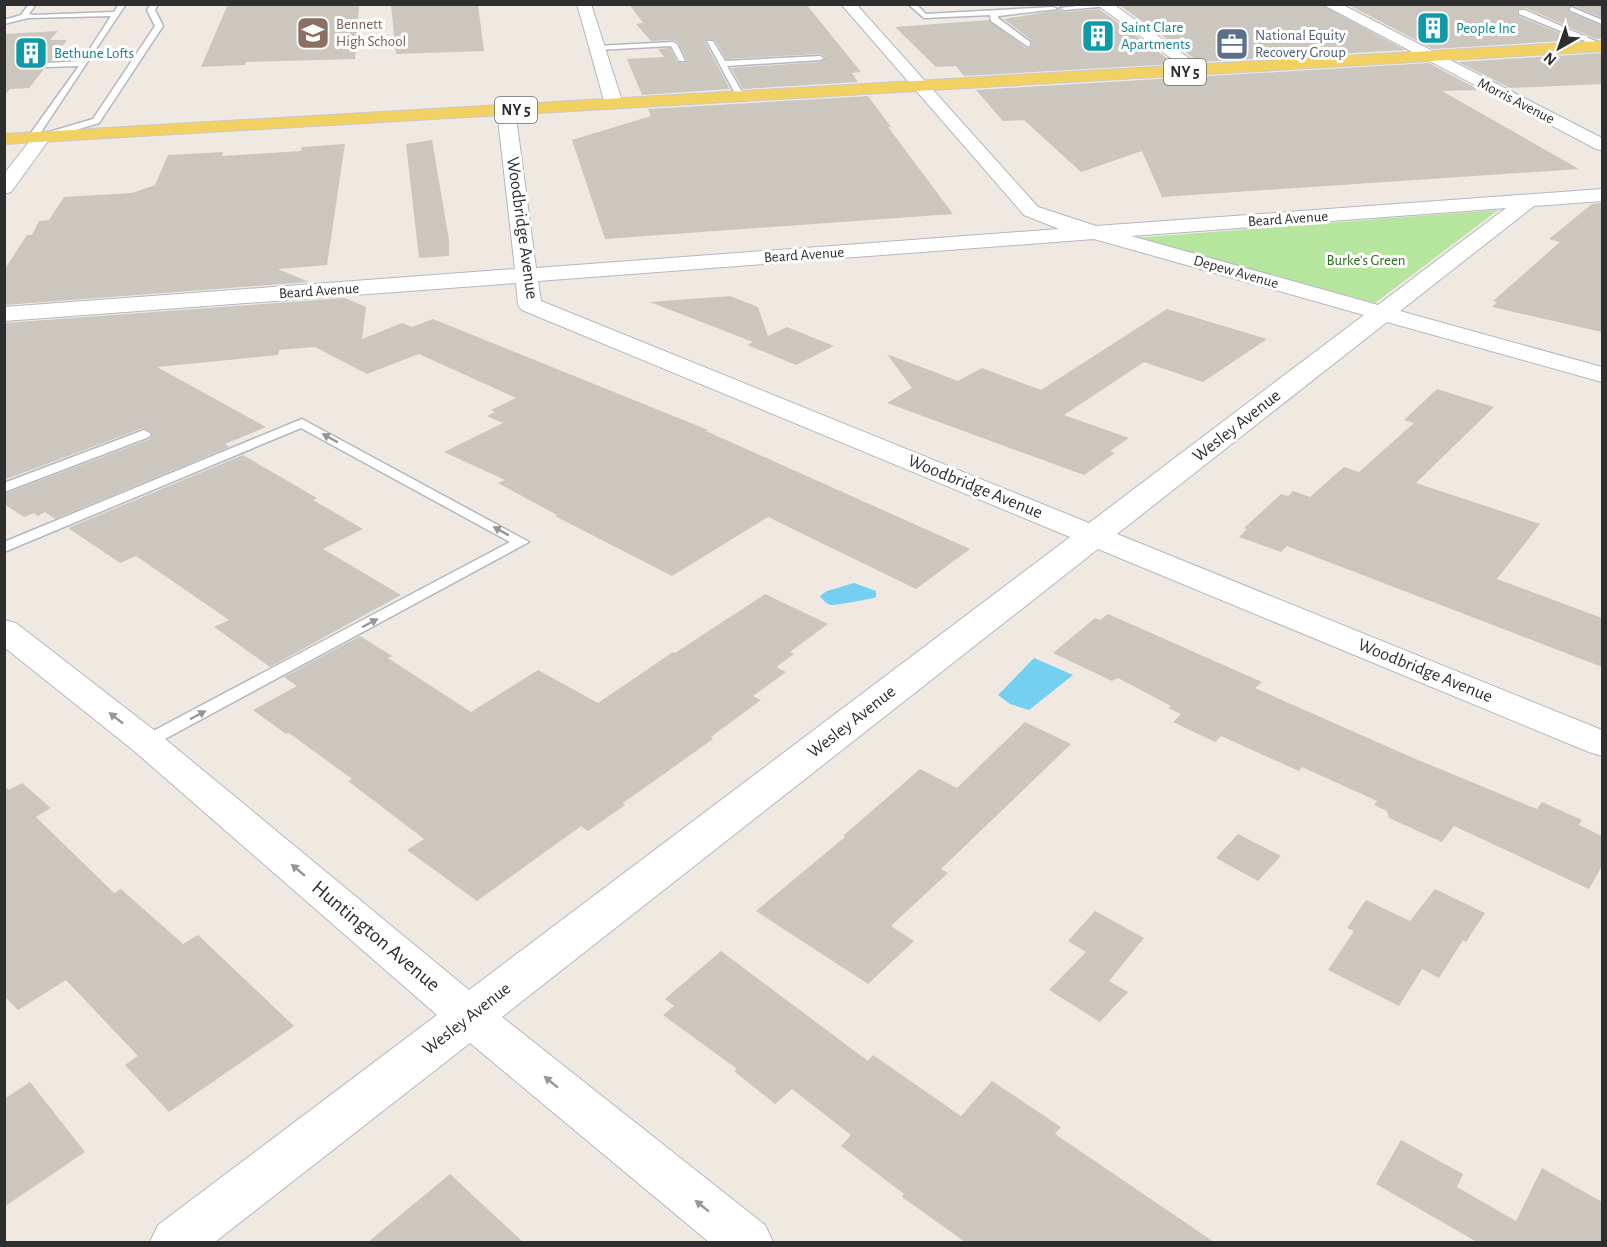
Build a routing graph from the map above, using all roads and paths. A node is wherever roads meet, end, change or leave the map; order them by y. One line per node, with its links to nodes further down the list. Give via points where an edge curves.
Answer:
1 (33, 4): 19 (lane, via 24,15)
2 (80, 4): 18 (lane)
3 (123, 4): 16 (lane)
4 (155, 4): 37 (lane, via 151,10 159,26 96,121)
5 (584, 4): 25 (street)
6 (848, 4): 33 (street, Depew Avenue)
7 (911, 4): 17 (lane, via 924,16)
8 (960, 4): 17 (lane)
9 (1329, 4): 26 (street, Morris Avenue)
10 (1104, 5): 11 (lane); 32 (street)
11 (1064, 8)
12 (1053, 9): 14 (lane)
13 (1570, 9): 21 (lane)
14 (999, 12): 17 (lane); 23 (lane, via 994,19)
15 (1522, 12): 24 (lane)
16 (117, 14): 18 (lane); 29 (lane)
17 (972, 14)
18 (70, 15): 19 (lane)
19 (27, 16): 20 (lane)
20 (4, 22)
21 (1602, 22)
22 (710, 43): 30 (lane)
23 (1027, 44)
24 (1602, 46): 26 (main road, NY 5)
25 (597, 48): 28 (lane, via 674,44); 35 (street)
26 (1429, 57): 32 (main road, NY 5); 39 (street, Morris Avenue)
27 (820, 58): 30 (lane)
28 (682, 59)
29 (82, 63): 31 (lane); 37 (lane)
30 (722, 64): 34 (lane)
31 (47, 65)
32 (1199, 71): 33 (main road, NY 5)
33 (921, 86): 34 (main road, NY 5); 43 (street, Depew Avenue, via 1030,211)
34 (741, 97): 35 (main road, NY 5)
35 (614, 105): 36 (main road, NY 5)
36 (506, 110): 37 (main road, NY 5); 44 (street, Woodbridge Avenue)
37 (37, 137): 38 (main road, NY 5); 40 (street)
38 (4, 139)
39 (1602, 145)
40 (4, 188)
41 (1602, 195): 42 (street, Beard Avenue)
42 (1528, 201): 43 (street, Beard Avenue); 46 (street, Wesley Avenue)
43 (1098, 234): 44 (street, Beard Avenue); 46 (street, Depew Avenue)
44 (527, 276): 45 (street, Beard Avenue); 50 (street, Woodbridge Avenue, via 530,305)
45 (4, 314)
46 (1383, 314): 47 (street, Depew Avenue); 50 (street, Wesley Avenue)
47 (1602, 375)
48 (144, 434): 49 (lane)
49 (4, 488)
50 (1094, 536): 54 (street, Woodbridge Avenue); 55 (street, Wesley Avenue)
51 (4, 548): 53 (lane, one-way to 51, via 521,542 302,423)
52 (4, 630): 53 (street, Huntington Avenue, one-way to 52)
53 (146, 742): 55 (street, Huntington Avenue, one-way to 53)
54 (1602, 744)
55 (470, 1017): 56 (street, Wesley Avenue); 57 (street, Huntington Avenue, one-way to 55)
56 (176, 1242)
57 (747, 1242)

